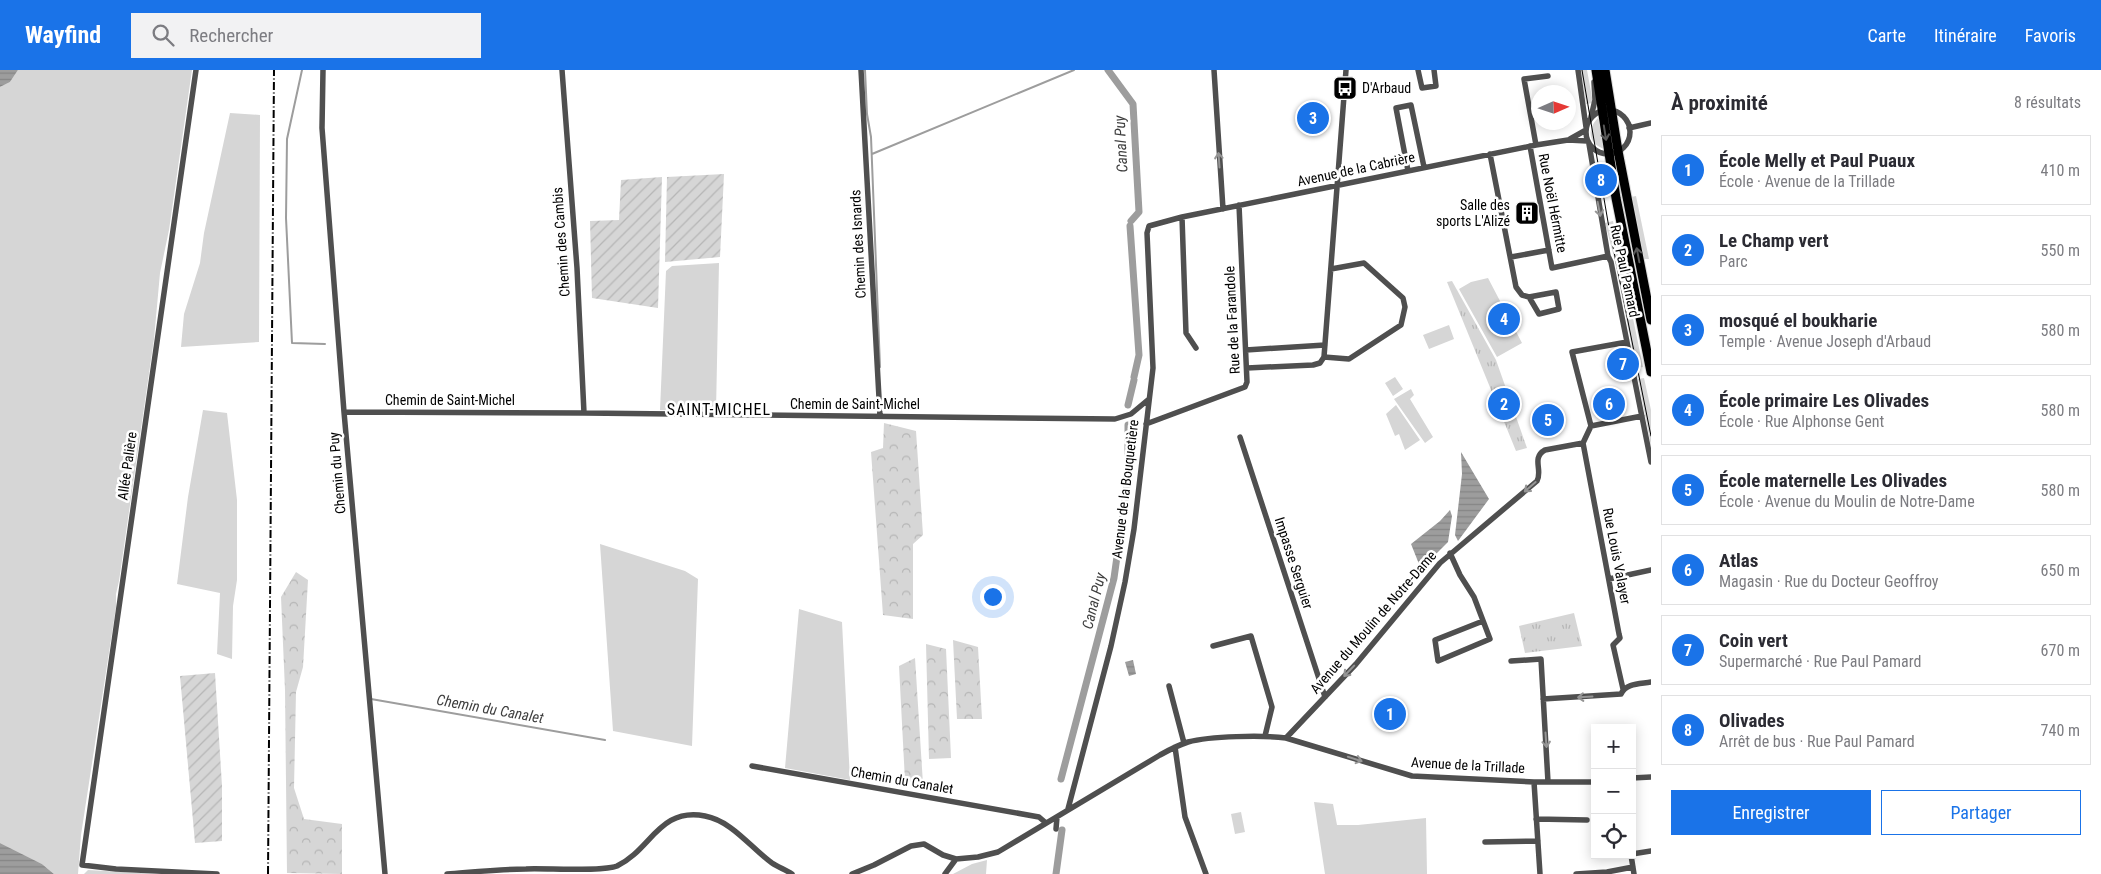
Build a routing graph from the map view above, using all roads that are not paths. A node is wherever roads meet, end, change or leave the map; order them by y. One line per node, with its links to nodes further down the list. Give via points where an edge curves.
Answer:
1 (196, 70): 87 (street, Allée Palière, via 82,865)
2 (323, 70): 44 (street, Chemin du Puy, via 322,128)
3 (562, 70): 45 (street, Chemin des Cambis)
4 (861, 70): 46 (street, Chemin des Isnards)
5 (1214, 70): 27 (street, one-way to 5)
6 (1346, 70): 25 (street)
7 (1418, 70): 8 (street, via 1422,88 1436,86)
8 (1434, 70)
9 (1578, 70): 16 (street, Rue Paul Pamard)
10 (1595, 70): 13 (main road); 14 (street)
11 (1605, 70): 13 (main road)
12 (1548, 76): 20 (street, Rue Noël Hérmitte, via 1524,79)
13 (1607, 111): 14 (street); 17 (street, via 1625,118); 21 (main road)
14 (1591, 118): 16 (street)
15 (1651, 123): 17 (street)
16 (1586, 128): 18 (street, Avenue de la Cabrière); 19 (street, Rue Paul Pamard)
17 (1629, 128): 21 (street, via 1628,140)
18 (1568, 140): 19 (street, Avenue de la Cabrière); 20 (street, Avenue de la Cabrière)
19 (1588, 142): 21 (street, via 1596,151); 31 (street, Rue Paul Pamard, one-way to 31)
20 (1533, 145): 22 (street, Avenue de la Cabrière); 30 (street, Rue Noël Hérmitte)
21 (1613, 152): 35 (main road, one-way to 21); 42 (main road)
22 (1490, 154): 23 (street, Avenue de la Cabrière); 32 (street)
23 (1424, 168): 24 (street, Avenue de la Cabrière); 24 (street, via 1411,105 1396,108)
24 (1408, 171): 25 (street, Avenue de la Cabrière)
25 (1337, 185): 26 (street, Avenue de la Cabrière); 33 (street)
26 (1239, 205): 27 (street, Avenue de la Cabrière); 39 (street, Rue de la Farandole)
27 (1223, 209): 28 (street, Avenue de la Cabrière)
28 (1182, 217): 29 (street, Avenue de la Cabrière); 38 (street, via 1186,333)
29 (1149, 226): 43 (street, Avenue de la Bouquetière, via 1154,368)
30 (1549, 250): 31 (street, Rue Noël Hérmitte, via 1552,268); 32 (street)
31 (1608, 256): 36 (street, Rue Paul Pamard)
32 (1511, 257): 34 (street, via 1516,287 1522,295)
33 (1331, 269): 37 (street); 40 (street, via 1364,263 1403,298 1405,307 1401,325 1349,359)
34 (1529, 297): 34 (street, via 1539,314 1559,309 1556,292)
35 (1651, 320)
36 (1627, 342): 47 (street, Rue Paul Pamard); 49 (street, via 1572,352)
37 (1325, 345): 39 (street); 40 (street)
38 (1196, 348)
39 (1246, 350): 41 (street, Rue de la Farandole)
40 (1324, 357): 41 (street, via 1313,365)
41 (1247, 368): 48 (street, Rue de la Farandole, via 1247,382 1242,389)
42 (1651, 372)
43 (1149, 399): 46 (street, Chemin de Saint-Michel, via 1132,414 1115,419); 48 (street, Avenue de la Bouquetière)
44 (344, 412): 45 (street, Chemin de Saint-Michel); 88 (street, Chemin du Puy)
45 (584, 413): 46 (street, Chemin de Saint-Michel)
46 (880, 416)
47 (1642, 416): 49 (street); 52 (street, Rue Paul Pamard)
48 (1146, 424): 74 (street, Avenue de la Bouquetière, via 1125,582)
49 (1591, 426): 51 (street)
50 (1240, 437): 62 (street, Impasse Serguier)
51 (1583, 443): 53 (street, Avenue du Moulin de Notre-Dame, one-way to 53, via 1540,453 1537,481); 55 (street, Rue Louis Valayer)
52 (1651, 462)
53 (1450, 553): 56 (street); 62 (street, Avenue du Moulin de Notre-Dame, one-way to 62)
54 (1651, 570): 55 (street)
55 (1609, 579): 61 (street, Rue Louis Valayer, via 1620,638 1613,645)
56 (1483, 621): 56 (street, via 1490,639 1438,660 1435,640)
57 (1213, 646): 64 (street, via 1250,636 1272,707)
58 (1511, 661): 63 (street, via 1541,659)
59 (1651, 682): 61 (street)
60 (1170, 686): 66 (street)
61 (1623, 689): 63 (street, one-way to 63, via 1621,694 1608,696)
62 (1325, 697): 65 (street, Avenue du Moulin de Notre-Dame)
63 (1544, 699): 72 (street, one-way to 72)
64 (1265, 736): 65 (street); 66 (street, via 1198,740)
65 (1286, 738): 71 (street, Avenue de la Trillade, one-way to 71, via 1412,776)
66 (1184, 744): 67 (street)
67 (1175, 747): 74 (street); 93 (street, via 1185,817)
68 (752, 766): 78 (street, Chemin du Canalet, via 1039,817)
69 (1651, 777): 70 (street)
70 (1636, 778)
71 (1534, 782): 72 (street, Avenue de la Trillade); 76 (street)
72 (1548, 782): 73 (street, Avenue de la Trillade)
73 (1591, 782)
74 (1068, 809): 75 (street)
75 (1057, 817): 78 (street); 79 (street)
76 (1536, 819): 77 (street); 80 (street)
77 (1587, 820)
78 (1046, 823): 84 (street, via 998,852)
79 (1056, 829)
80 (1538, 840): 81 (street); 94 (street)
81 (1484, 842)
82 (1651, 851): 83 (street)
83 (1636, 854)
84 (956, 859): 91 (street, via 924,844 911,846); 92 (street)
85 (609, 871): 89 (street, via 525,869); 90 (street, via 671,819 692,814 718,820 773,864)
86 (1634, 871): 95 (street)
87 (217, 874)
88 (385, 874)
89 (447, 874)
90 (792, 874)
91 (852, 874)
92 (945, 874)
93 (1206, 874)
94 (1540, 874)
95 (1576, 874)

